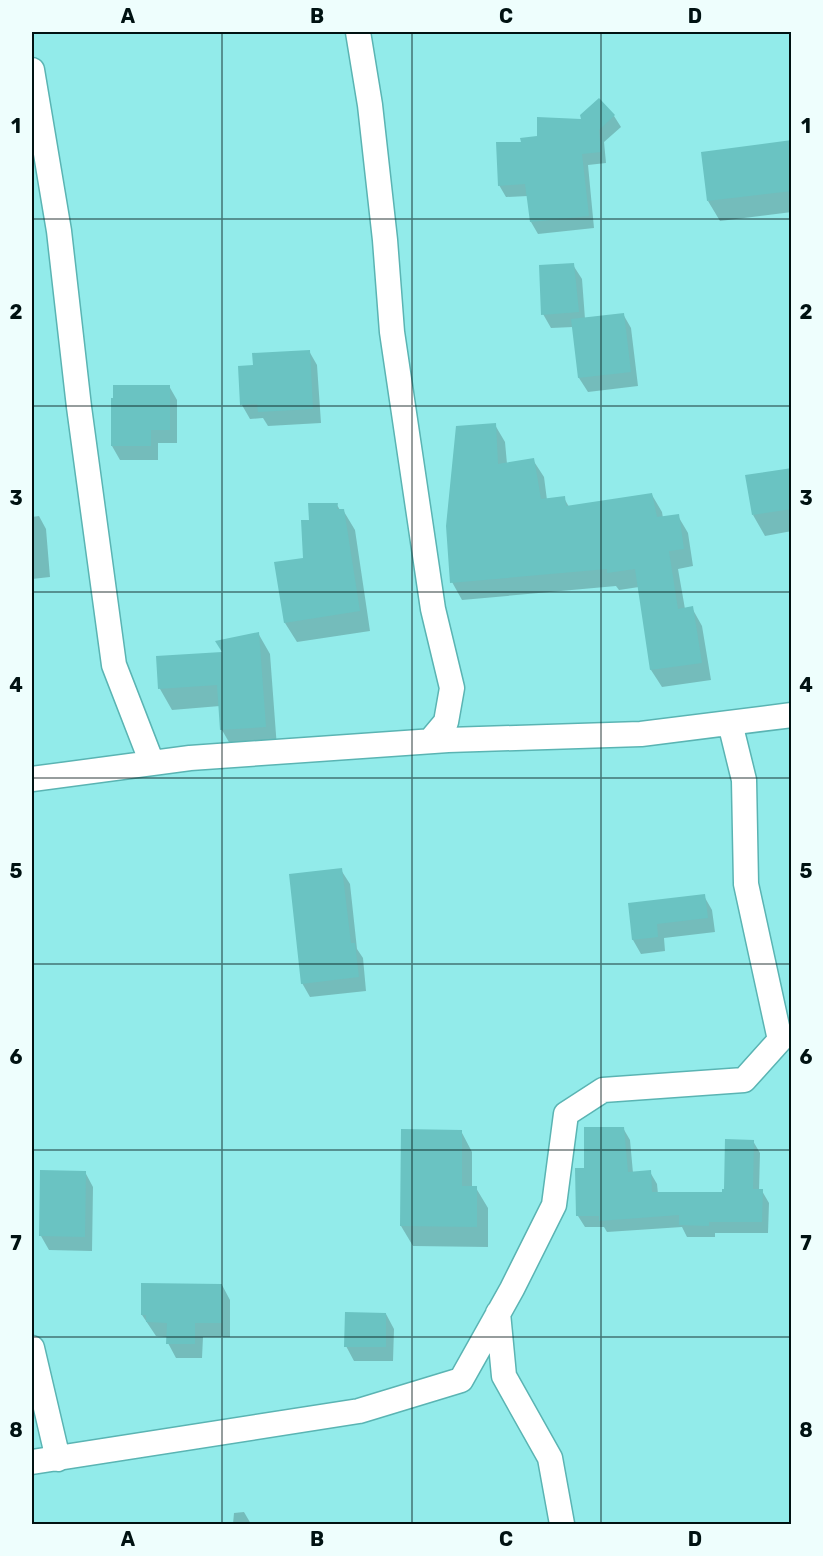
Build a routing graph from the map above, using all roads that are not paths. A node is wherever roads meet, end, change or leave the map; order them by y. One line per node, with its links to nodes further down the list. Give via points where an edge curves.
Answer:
1 (358, 32): 5 (street, via 370,105 392,332 433,609 452,688 446,722)
2 (32, 70): 6 (street, via 59,231 114,665)
3 (792, 715): 4 (street)
4 (730, 723): 5 (street, via 641,734); 8 (street, via 744,780 746,884 780,1040 744,1080 603,1090 566,1114 554,1205)
5 (430, 741): 6 (street)
6 (152, 763): 7 (street)
7 (32, 783)
8 (498, 1313): 10 (street, via 461,1380 359,1410); 12 (street, via 504,1376 550,1458)
9 (32, 1348): 10 (street)
10 (58, 1459): 11 (street)
11 (32, 1462)
12 (562, 1524)

